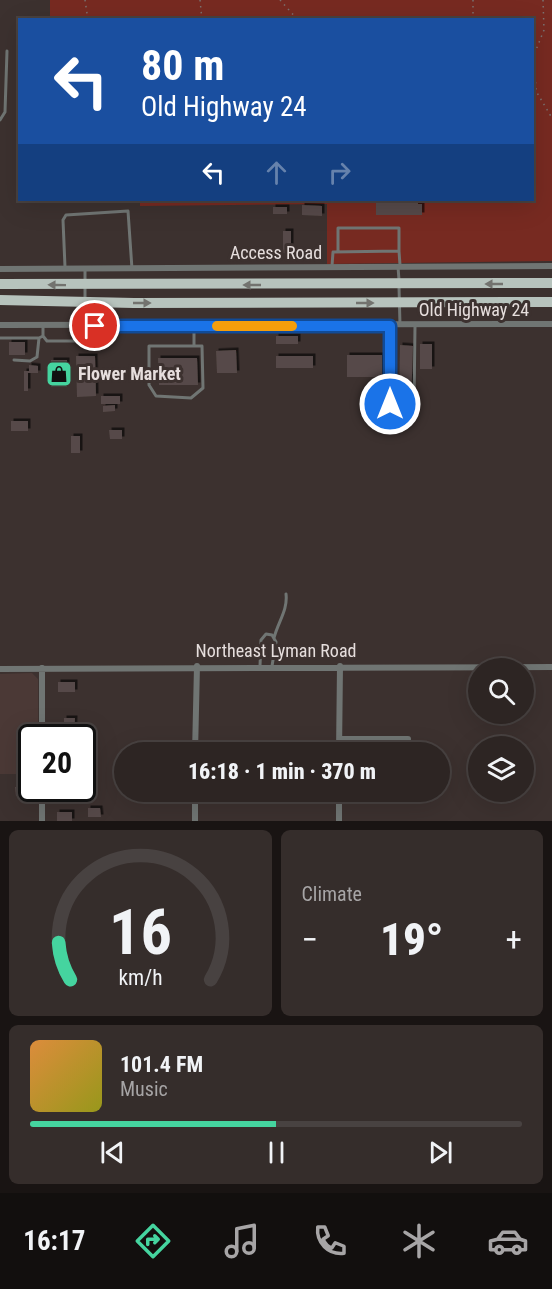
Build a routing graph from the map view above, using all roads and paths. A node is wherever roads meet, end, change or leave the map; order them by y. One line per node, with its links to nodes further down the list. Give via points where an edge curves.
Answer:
1 (85, 0): 6 (path)
2 (200, 0): 7 (path)
3 (280, 0): 8 (path)
4 (473, 0): 9 (path)
5 (543, 0): 11 (path, via 544,30 534,55 536,91)
6 (88, 18)
7 (202, 18)
8 (296, 18)
9 (473, 18)
10 (7, 51): 12 (lane, via 5,112)
11 (552, 118)
12 (0, 120)
13 (399, 251): 14 (lane); 14 (lane, via 399,228 338,228); 16 (lane)
14 (338, 252): 17 (lane, via 333,252)
15 (552, 266): 16 (street, Access Road)
16 (399, 267): 17 (street, Access Road); 23 (lane)
17 (332, 268): 21 (street, Access Road)
18 (0, 269): 19 (street, Access Road)
19 (66, 269): 20 (street, Access Road); 21 (lane, via 66,215 128,212)
20 (85, 269): 21 (street, Access Road); 25 (lane)
21 (132, 269)
22 (552, 283): 23 (highway, one-way to 23)
23 (399, 284): 25 (highway, one-way to 25); 29 (lane)
24 (0, 285): 25 (highway, one-way to 24)
25 (85, 286): 28 (lane)
26 (0, 300): 28 (highway)
27 (552, 302): 29 (highway)
28 (85, 303): 29 (highway, one-way to 29); 33 (lane)
29 (399, 303): 37 (lane)
30 (552, 324): 38 (street, Old Highway 24)
31 (0, 325): 32 (street, Old Highway 24)
32 (43, 326): 33 (street, Old Highway 24); 42 (lane)
33 (84, 326): 34 (street, Old Highway 24); 39 (lane)
34 (95, 326): 35 (street, Old Highway 24); 40 (lane)
35 (194, 326): 36 (street, Old Highway 24); 44 (lane)
36 (390, 326): 37 (street, Old Highway 24); 38 (lane, via 390,404 394,411 403,411 414,404)
37 (400, 326): 38 (street, Old Highway 24)
38 (415, 326)
39 (83, 336): 40 (lane); 42 (lane, via 78,341 47,341)
40 (96, 336): 41 (lane)
41 (107, 336)
42 (41, 337): 43 (lane); 45 (lane, via 37,357 30,361)
43 (0, 338)
44 (194, 346): 44 (lane, via 149,346 149,385 156,396 190,398 203,388 202,346)
45 (14, 360)
46 (286, 594): 47 (lane, via 286,611 279,619)
47 (274, 638): 49 (lane, via 263,636); 50 (lane)
48 (197, 666): 49 (street, Northeast Lyman Road); 53 (street, Northeast Lyman Road); 58 (street)
49 (260, 666): 50 (street, Northeast Lyman Road)
50 (272, 666): 51 (street, Northeast Lyman Road)
51 (340, 666): 52 (street, Northeast Lyman Road); 56 (street)
52 (552, 667)
53 (42, 668): 54 (street, Northeast Lyman Road); 55 (street)
54 (0, 669)
55 (42, 724)
56 (340, 739): 57 (street); 59 (street)
57 (408, 739)
58 (195, 742)
59 (340, 742)
60 (42, 802): 63 (street)
61 (195, 802): 64 (street)
62 (339, 802): 65 (street)
63 (42, 821)
64 (195, 821)
65 (339, 821)

